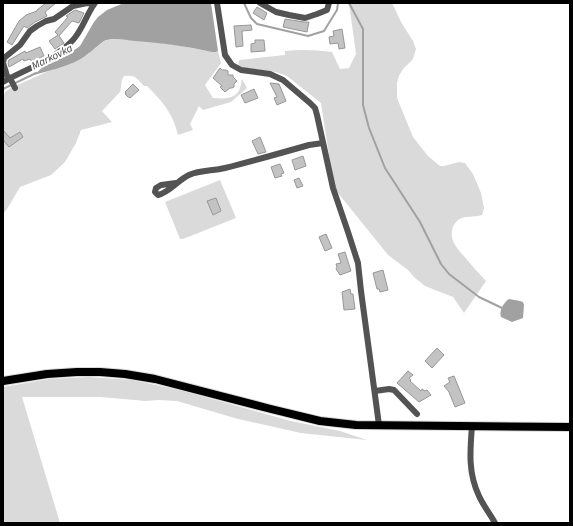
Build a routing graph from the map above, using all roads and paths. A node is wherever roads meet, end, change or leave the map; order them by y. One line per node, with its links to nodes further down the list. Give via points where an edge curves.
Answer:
1 (95, 3): 5 (street, via 82,29 73,40); 5 (street, via 73,6 30,31 20,45 4,58 3,63)
2 (217, 3): 6 (street, via 225,55 232,65 241,70 270,74 283,80 310,103 318,115)
3 (260, 3): 4 (street, via 276,12 305,18 327,10)
4 (329, 3)
5 (10, 82)
6 (323, 143): 7 (street, via 223,169 195,173); 9 (street, via 333,188 358,263)
7 (176, 183)
8 (3, 381): 11 (main road, via 47,374 125,374 155,379 320,421)
9 (375, 391): 10 (street, via 394,390); 11 (street)
10 (417, 414)
11 (380, 426): 12 (main road)
12 (472, 426): 13 (main road); 14 (street, via 471,472 480,497)
13 (570, 427)
14 (495, 523)

